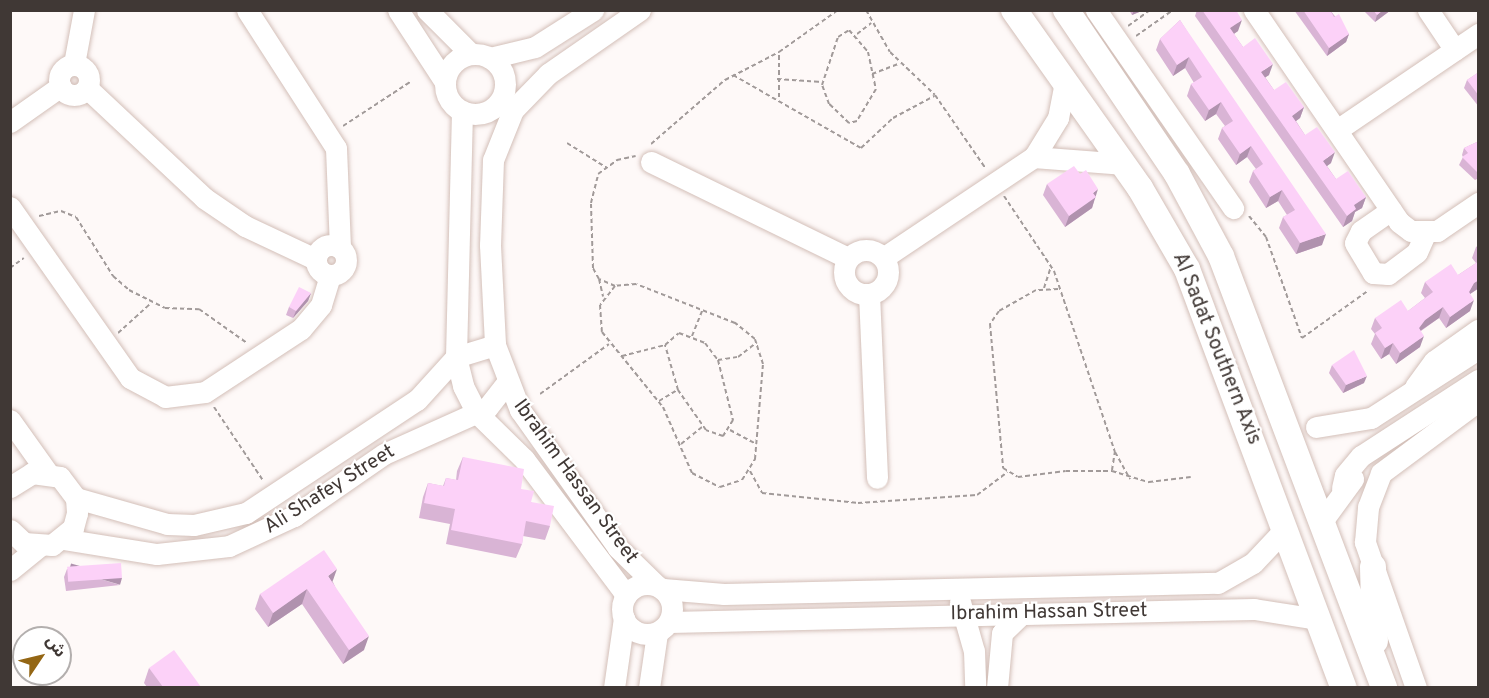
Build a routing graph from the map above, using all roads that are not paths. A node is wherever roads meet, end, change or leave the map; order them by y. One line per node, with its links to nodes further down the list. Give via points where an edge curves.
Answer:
1 (84, 10): 15 (street)
2 (247, 10): 32 (street, via 330,135 339,162)
3 (398, 10): 16 (street)
4 (427, 10): 14 (street)
5 (593, 10): 14 (street, via 534,47)
6 (640, 10): 20 (street, Ibrahim Hassan Street)
7 (1014, 10): 17 (main road, Al Sadat Southern Axis)
8 (1066, 10): 47 (main road, Al Sadat Southern Axis, via 1207,226)
9 (1096, 10): 29 (street)
10 (1254, 10): 23 (street)
11 (1428, 10): 13 (street)
12 (1479, 34): 13 (street)
13 (1455, 50): 23 (street)
14 (481, 56): 16 (street, via 453,64); 20 (street, via 505,81)
15 (74, 64): 18 (street, via 60,74); 19 (street, via 88,72)
16 (445, 82): 21 (street, via 449,99)
17 (1065, 82): 25 (street, via 1058,118); 26 (main road, Al Sadat Southern Axis)
18 (61, 86): 19 (street, via 73,95); 22 (street)
19 (87, 88): 35 (street, via 204,198 245,226)
20 (507, 105): 21 (street, via 479,115); 39 (street, Ibrahim Hassan Street, via 493,160 489,245)
21 (462, 111): 41 (street, Ibrahim Hassan Street)
22 (10, 122)
23 (1337, 130): 30 (street)
24 (650, 154): 33 (street)
25 (1034, 158): 26 (street); 34 (street)
26 (1124, 164): 55 (main road, Al Sadat Southern Axis, via 1171,237 1202,301)
27 (1479, 203): 31 (street)
28 (10, 207): 36 (street, via 109,348 146,390 185,398 205,392 313,318)
29 (1233, 208)
30 (1390, 210): 31 (street, via 1411,231); 31 (street, via 1361,231 1355,243 1379,276 1417,252)
31 (1425, 234)
32 (340, 248): 35 (street, via 324,246); 36 (street, via 345,265)
33 (848, 258): 34 (street, via 865,250); 37 (street, via 843,273 849,287)
34 (883, 258): 37 (street, via 887,280)
35 (315, 259): 36 (street, via 321,272)
36 (330, 275)
37 (869, 294): 51 (street)
38 (1479, 330): 44 (street, via 1425,370)
39 (495, 345): 41 (street); 43 (street, Ibrahim Hassan Street)
40 (1479, 349): 44 (street)
41 (456, 357): 46 (street, Ibrahim Hassan Street); 53 (street, Ali Shafey Street, via 417,400 246,513 203,524 167,524)
42 (1479, 380): 49 (street)
43 (507, 382): 46 (street, Ali Shafey Street, via 494,403); 61 (street, Ibrahim Hassan Street, via 520,411 618,548)
44 (1407, 398): 47 (street, via 1361,422 1316,427); 49 (street)
45 (1479, 401): 49 (street)
46 (477, 413): 57 (street, Ali Shafey Street, via 384,454 294,516 229,546 157,554); 63 (street, Ibrahim Hassan Street, via 524,459)
47 (1281, 414): 54 (main road, Al Sadat Southern Axis)
48 (10, 420): 50 (street)
49 (1425, 424): 54 (street, via 1361,456 1345,475 1342,488); 59 (street, via 1381,473 1374,488 1365,542)
50 (47, 472): 52 (street, via 32,472); 53 (street, via 60,477)
51 (877, 478)
52 (10, 487)
53 (76, 498): 57 (street, via 75,520)
54 (1323, 520): 69 (main road, Al Sadat Southern Axis)
55 (1286, 529): 62 (street, Ibrahim Hassan Street, via 1253,563 1218,583); 67 (main road, Al Sadat Southern Axis)
56 (10, 530): 58 (street)
57 (63, 539): 58 (street)
58 (40, 546): 60 (street)
59 (1373, 567): 69 (main road); 75 (street)
60 (10, 570)
61 (659, 587): 62 (street, Ibrahim Hassan Street, via 724,594); 63 (street, via 639,585); 68 (street, via 672,603)
62 (959, 590): 65 (street)
63 (626, 595): 66 (street)
64 (1022, 614): 65 (street, Ibrahim Hassan Street); 67 (street, Ibrahim Hassan Street, via 1254,609); 73 (street, via 1002,633)
65 (960, 615): 68 (street, Ibrahim Hassan Street); 72 (street, via 974,651)
66 (624, 618): 68 (street, via 637,633); 70 (street)
67 (1318, 619): 74 (main road, Al Sadat Southern Axis)
68 (663, 627): 71 (street)
69 (1380, 678)
70 (614, 687)
71 (649, 687)
72 (975, 687)
73 (998, 687)
74 (1344, 687)
75 (1416, 687)

